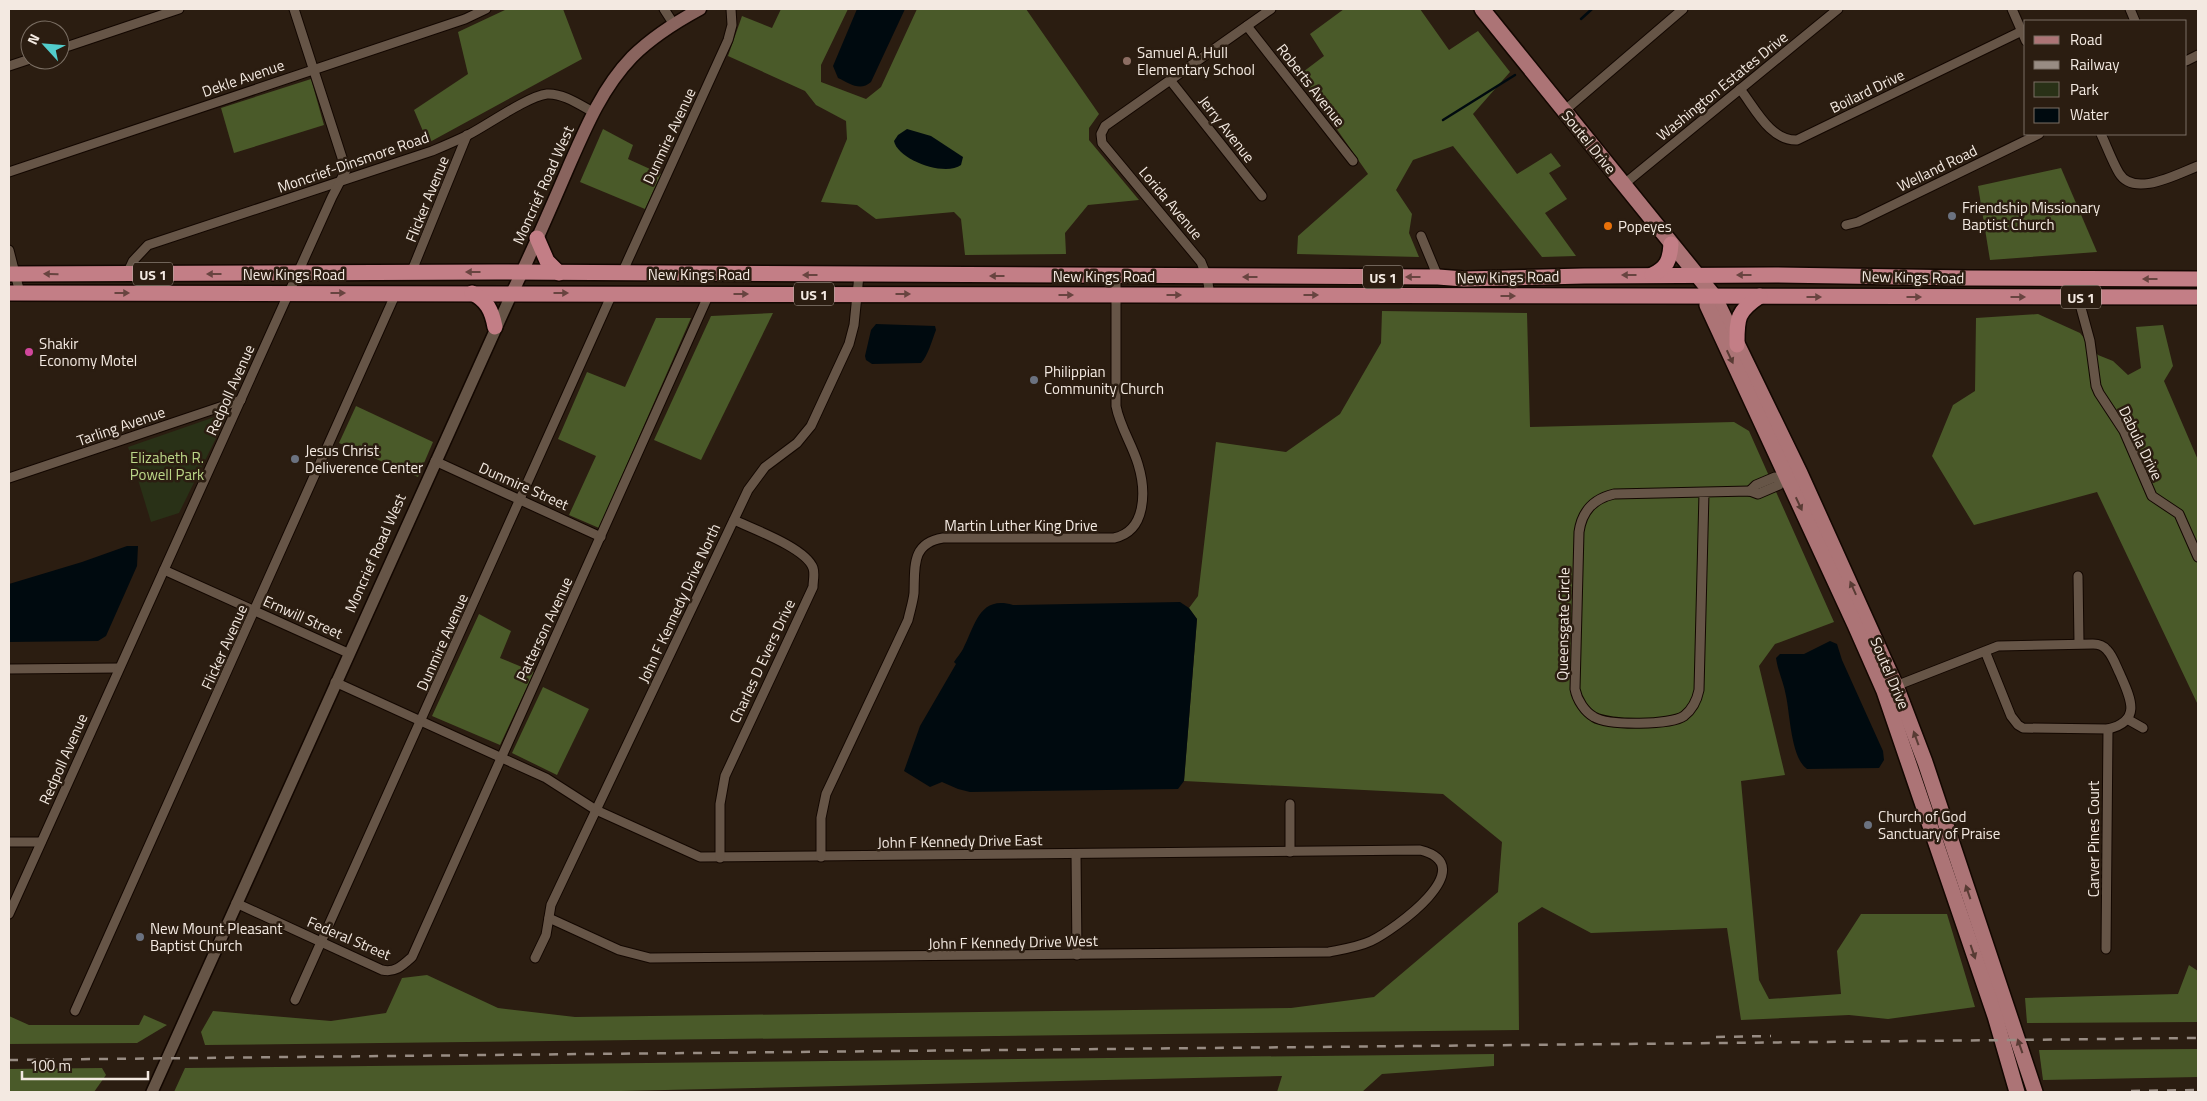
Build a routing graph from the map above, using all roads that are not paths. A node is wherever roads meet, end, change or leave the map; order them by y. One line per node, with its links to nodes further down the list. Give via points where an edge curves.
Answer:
1 (179, 9): 16 (street)
2 (294, 9): 19 (street, Redpoll Avenue)
3 (486, 9): 19 (street, Dekle Avenue)
4 (664, 9): 12 (street)
5 (700, 9): 12 (main road, Moncrief Road West)
6 (732, 9): 41 (street, Dunmire Avenue, via 728,40)
7 (1271, 9): 13 (street)
8 (1482, 9): 22 (main road, Soutel Drive)
9 (1683, 9): 22 (street)
10 (1838, 9): 21 (street, Washington Estates Drive)
11 (2012, 9): 14 (street)
12 (674, 23): 23 (main road, Moncrief Road West, via 632,57 604,92)
13 (1247, 26): 20 (street); 27 (street, Roberts Avenue)
14 (2022, 31): 15 (street); 21 (street, Boilard Drive, via 1798,140 1778,136)
15 (2024, 36)
16 (70, 46)
17 (2198, 55): 18 (street)
18 (2187, 61)
19 (314, 69): 29 (street, Dekle Avenue); 30 (street, Redpoll Avenue, via 346,170)
20 (1170, 80): 32 (street, Jerry Avenue); 49 (street, Lorida Avenue, via 1105,126 1101,134 1102,143 1193,250)
21 (1740, 89): 31 (street, Washington Estates Drive)
22 (1564, 111): 31 (main road, Soutel Drive)
23 (593, 112): 26 (street, Moncrief-Dinsmore Road, via 556,95 545,94); 35 (main road, Moncrief Road West)
24 (2038, 135): 33 (street, Welland Road)
25 (2101, 135): 28 (street, via 2119,174 2132,184 2145,185)
26 (467, 136): 30 (street, Moncrief-Dinsmore Road); 39 (street, Flicker Avenue)
27 (1353, 161)
28 (2198, 166)
29 (9, 172)
30 (340, 182): 43 (street, Moncrief-Dinsmore Road, via 148,245 133,260); 44 (street, Redpoll Avenue)
31 (1623, 185): 36 (main road, Soutel Drive)
32 (1262, 196)
33 (1846, 225)
34 (1421, 236): 50 (street)
35 (538, 238): 38 (main road, Moncrief Road West); 40 (highway, via 547,261)
36 (1671, 244): 46 (highway, via 1666,266); 47 (main road, Soutel Drive)
37 (9, 250): 42 (street)
38 (522, 272): 39 (highway, New Kings Road / US 1, one-way to 39); 40 (highway, New Kings Road / US 1); 58 (main road, Moncrief Road West)
39 (411, 273): 44 (highway, New Kings Road / US 1)
40 (559, 273): 41 (highway, New Kings Road / US 1)
41 (622, 273): 45 (highway, New Kings Road / US 1, one-way to 41)
42 (13, 274): 43 (highway, New Kings Road / US 1, one-way to 42); 55 (street)
43 (127, 274): 44 (highway, New Kings Road / US 1, one-way to 43)
44 (298, 274): 54 (street, Redpoll Avenue)
45 (859, 275): 48 (highway, New Kings Road / US 1, one-way to 45); 61 (street, John F Kennedy Drive North)
46 (1652, 275): 47 (highway, New Kings Road / US 1); 52 (highway, New Kings Road / US 1, one-way to 52)
47 (1696, 275): 51 (highway, New Kings Road / US 1, one-way to 47); 65 (main road, Soutel Drive)
48 (1116, 276): 49 (highway, New Kings Road / US 1); 62 (street, Martin Luther King Drive)
49 (1207, 276): 50 (highway, New Kings Road / US 1, one-way to 49); 63 (street, Lorida Avenue)
50 (1438, 277): 52 (highway, New Kings Road / US 1)
51 (1967, 278): 53 (highway, New Kings Road / US 1, one-way to 51); 67 (street)
52 (1464, 279): 64 (street)
53 (2198, 279)
54 (289, 292): 55 (highway, New Kings Road / US 1, one-way to 54); 56 (highway, New Kings Road / US 1, one-way to 56); 72 (street, Redpoll Avenue)
55 (14, 293)
56 (396, 293): 57 (highway, New Kings Road / US 1); 83 (street, Flicker Avenue)
57 (472, 293): 58 (highway, New Kings Road / US 1); 70 (highway, via 488,304)
58 (512, 293): 59 (highway, New Kings Road / US 1, one-way to 59); 70 (street, Moncrief Road West)
59 (612, 294): 60 (highway, New Kings Road / US 1); 77 (street, Dunmire Avenue)
60 (709, 294): 61 (highway, New Kings Road / US 1, one-way to 61); 79 (street, Patterson Avenue)
61 (857, 294): 62 (highway, New Kings Road / US 1, one-way to 62); 78 (street, John F Kennedy Drive North, via 849,344 811,426 797,443 765,467)
62 (1116, 295): 63 (highway, New Kings Road / US 1, one-way to 63); 102 (street, Martin Luther King Drive, via 1116,406 1141,477 1138,521 1127,533 1114,538 943,538 927,543 920,550 914,566 914,594 908,620 826,794 821,818)
63 (1210, 295): 64 (highway, New Kings Road / US 1, one-way to 64)
64 (1459, 296): 65 (highway, New Kings Road / US 1, one-way to 65)
65 (1708, 296): 66 (highway, New Kings Road / US 1); 71 (main road, Soutel Drive); 74 (main road, Soutel Drive, one-way to 74)
66 (1760, 296): 67 (highway, New Kings Road / US 1, one-way to 67); 71 (highway, via 1741,311 1737,320)
67 (1969, 297): 68 (highway, New Kings Road / US 1, one-way to 68)
68 (2078, 297): 69 (highway, New Kings Road / US 1); 80 (street, Dabula Drive, via 2099,394 2124,431 2152,496 2179,514)
69 (2198, 297)
70 (495, 327): 73 (street, Moncrief Road West)
71 (1737, 345): 74 (main road, Soutel Drive)
72 (241, 400): 75 (street, Tarling Avenue); 81 (street, Redpoll Avenue)
73 (435, 461): 77 (street, Dunmire Street); 86 (street, Moncrief Road West)
74 (1789, 476): 76 (street, Queensgate Circle, via 1779,485 1758,494); 90 (main road, Soutel Drive)
75 (9, 478)
76 (1704, 493): 76 (street, Queensgate Circle, via 1609,495 1594,501 1581,522 1575,690 1580,703 1594,717 1605,721 1673,721 1684,716 1697,700)
77 (520, 500): 79 (street, Dunmire Street); 92 (street, Dunmire Avenue)
78 (734, 520): 97 (street, John F Kennedy Drive North); 103 (street, Charles D Evers Drive, via 799,551 813,568 814,578 725,776 720,804)
79 (602, 537): 95 (street, Patterson Avenue)
80 (2198, 556)
81 (164, 570): 83 (street, Ernwill Street); 87 (street, Redpoll Avenue)
82 (2078, 576): 84 (street)
83 (255, 611): 86 (street, Ernwill Street); 114 (street, Flicker Avenue)
84 (2079, 644): 85 (street, via 2004,645); 91 (street, via 2103,646 2111,655 2131,700)
85 (1985, 651): 90 (street); 94 (street, via 2011,716 2018,725 2028,729)
86 (348, 653): 89 (street, Moncrief Road West)
87 (119, 668): 88 (street); 99 (street, Redpoll Avenue)
88 (9, 669)
89 (335, 682): 92 (street, John F Kennedy Drive East); 105 (street, Moncrief Road West)
90 (1890, 688): 116 (main road, Soutel Drive, one-way to 116); 117 (main road, Soutel Drive, one-way to 90, via 1928,771)
91 (2127, 719): 93 (street); 94 (street)
92 (422, 721): 95 (street, John F Kennedy Drive East); 108 (street, Dunmire Avenue)
93 (2143, 728)
94 (2108, 729): 109 (street, Carver Pines Court)
95 (502, 757): 97 (street, John F Kennedy Drive East, via 546,778); 112 (street, Patterson Avenue, via 412,957)
96 (1290, 804): 100 (street)
97 (596, 810): 103 (street, John F Kennedy Drive East, via 694,856); 107 (street, John F Kennedy Drive North, via 551,905)
98 (9, 842): 99 (street)
99 (41, 842): 106 (street, Redpoll Avenue)
100 (1290, 852): 101 (street, John F Kennedy Drive East); 104 (street, John F Kennedy Drive East, via 1420,850)
101 (1076, 854): 102 (street, John F Kennedy Drive East); 110 (street)
102 (821, 857): 103 (street, John F Kennedy Drive East)
103 (720, 858)
104 (1439, 861): 110 (street, John F Kennedy Drive West, via 1443,875 1433,892 1398,925 1352,948 1329,952)
105 (236, 903): 108 (street, Federal Street); 115 (street, Moncrief Road West)
106 (9, 914)
107 (549, 918): 110 (street, John F Kennedy Drive West, via 619,950 650,958); 111 (street, John F Kennedy Drive North, via 546,935)
108 (321, 942): 112 (street, Federal Street, via 382,970); 113 (street, Dunmire Avenue)
109 (2106, 949)
110 (1077, 955)
111 (535, 958)
112 (397, 970)
113 (295, 1000)
114 (75, 1011)
115 (152, 1092)
116 (2018, 1092)
117 (2035, 1092)

